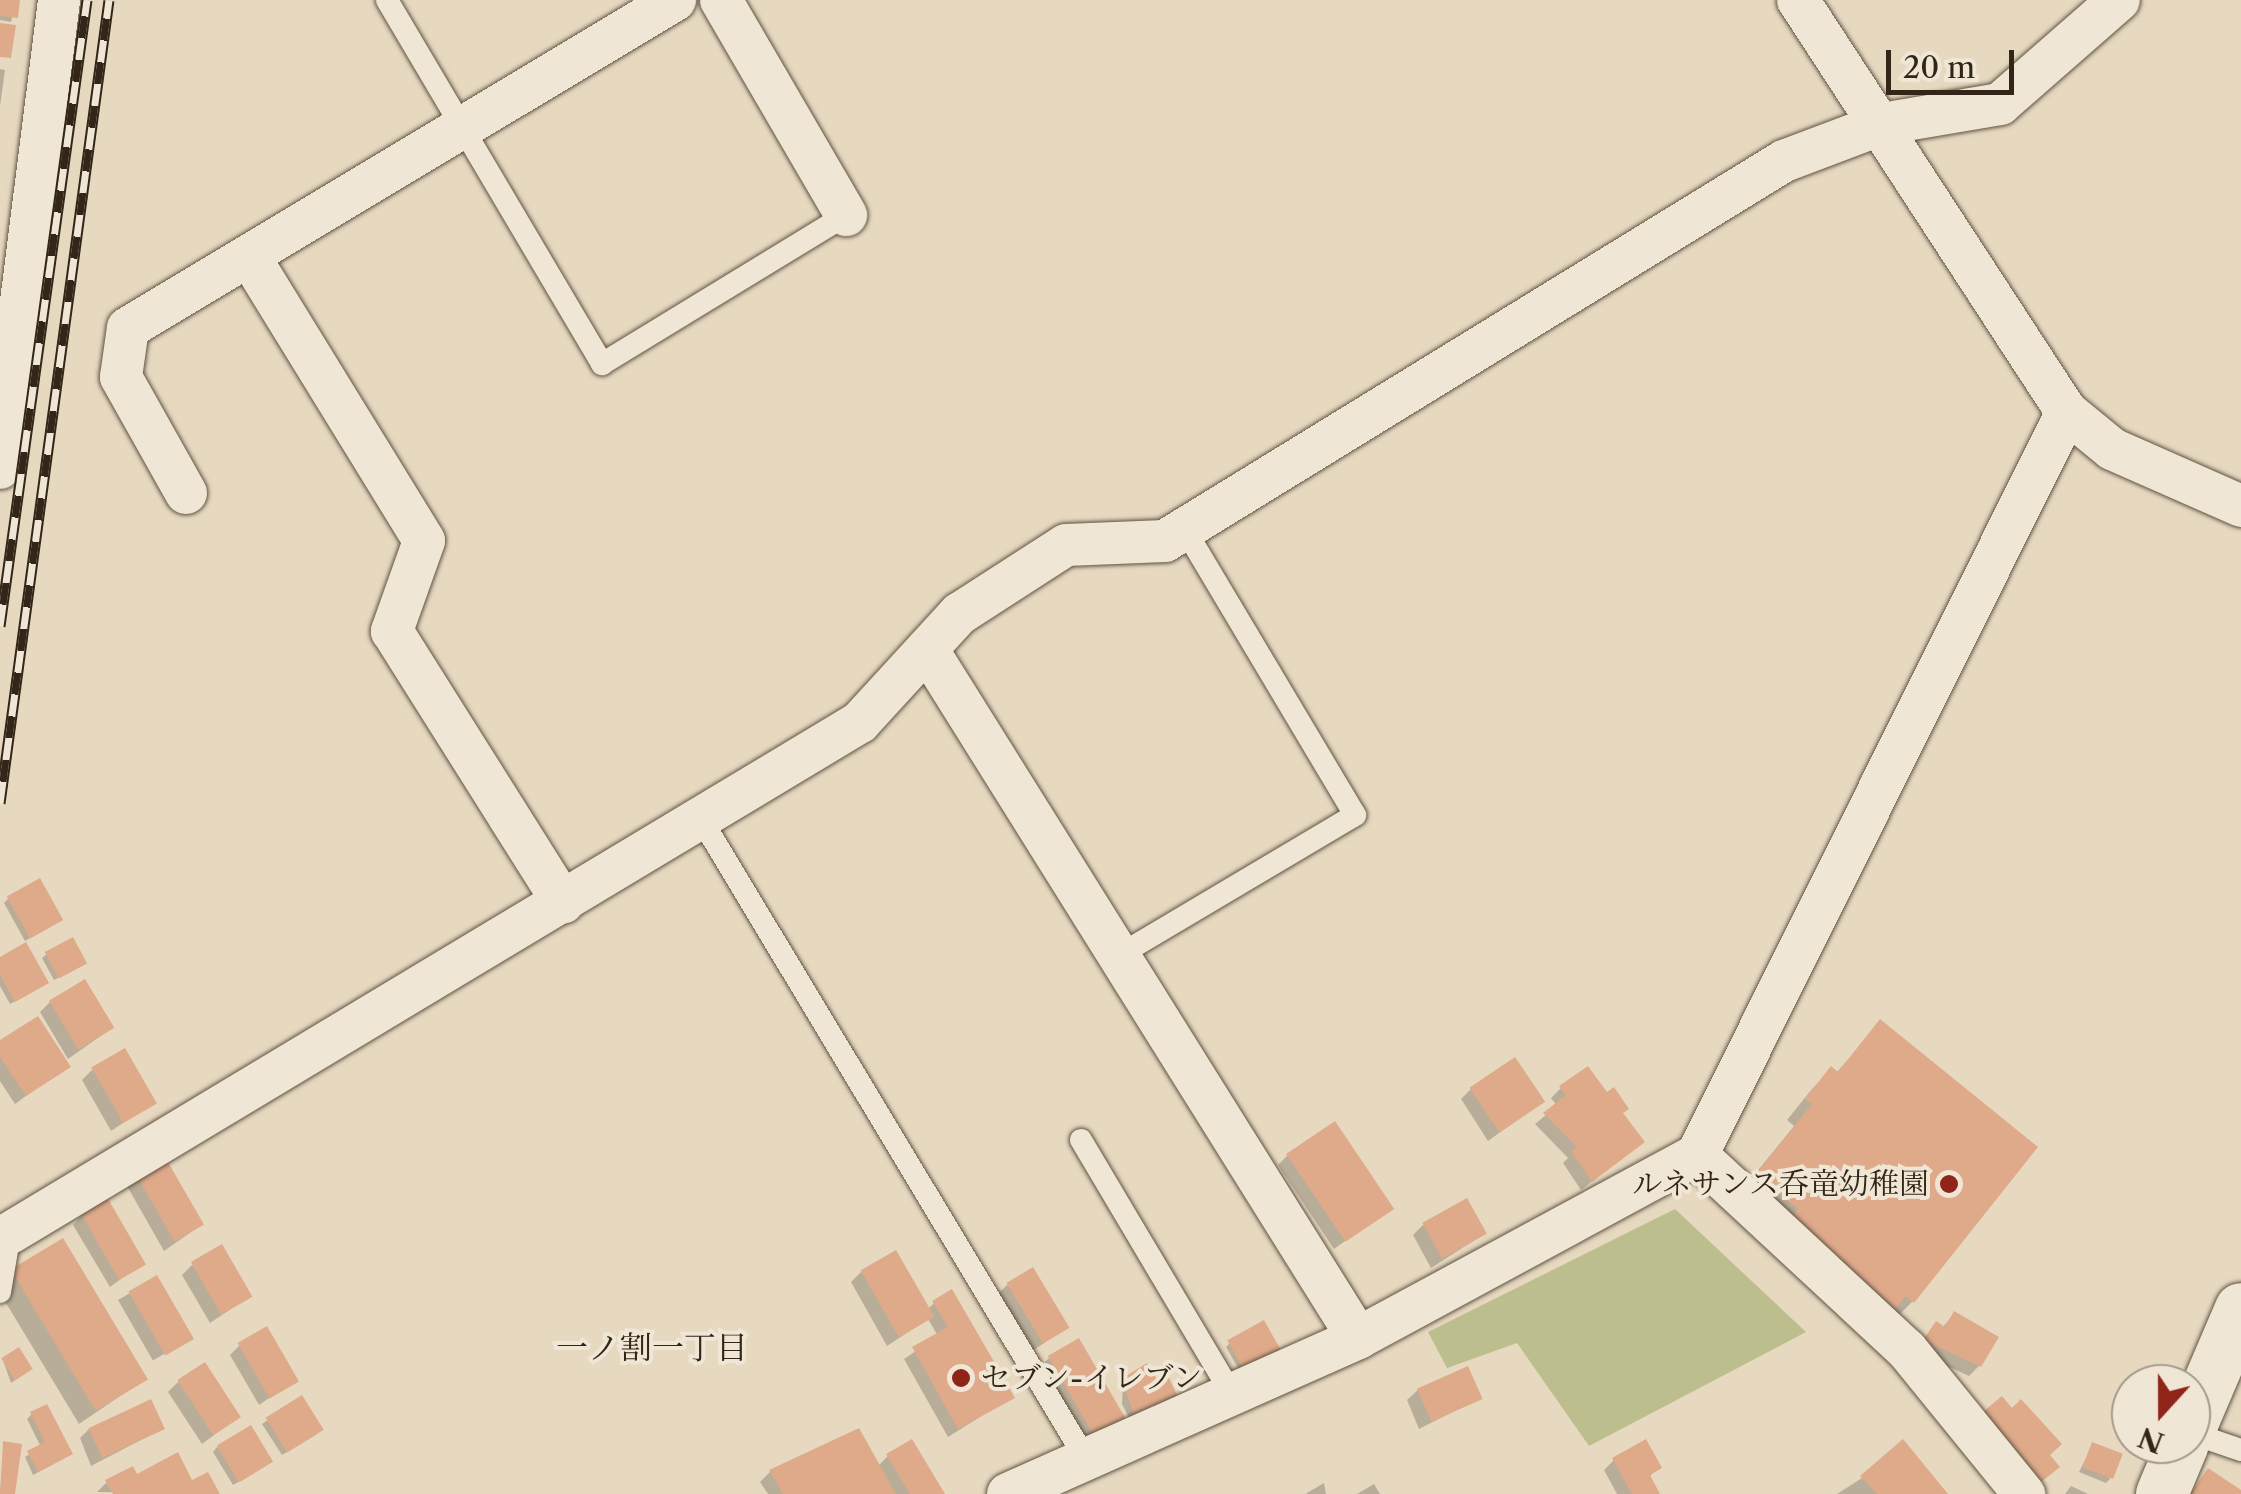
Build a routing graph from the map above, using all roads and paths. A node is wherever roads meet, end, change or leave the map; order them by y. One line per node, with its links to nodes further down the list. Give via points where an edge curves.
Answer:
1 (59, 0): 12 (street)
2 (386, 0): 8 (lane)
3 (675, 0): 8 (street)
4 (721, 0): 9 (street)
5 (1798, 0): 7 (street)
6 (2119, 0): 7 (street, via 2000,104)
7 (1882, 124): 11 (street); 15 (street, via 1784,161)
8 (461, 128): 9 (lane, via 602,364); 10 (street)
9 (846, 215)
10 (249, 256): 13 (street, via 128,328 121,377); 18 (street, via 424,541 392,631)
11 (2067, 412): 14 (street, via 2112,449); 21 (street)
12 (2, 442)
13 (186, 493)
14 (2241, 506)
15 (1184, 528): 16 (street, via 1165,540 1066,545 959,614); 19 (lane, via 1355,816)
16 (928, 649): 17 (street, via 860,722); 19 (street)
17 (701, 819): 18 (street); 30 (lane)
18 (563, 903): 22 (street)
19 (1116, 957): 25 (street)
20 (1082, 1140): 27 (lane)
21 (1697, 1156): 25 (street); 33 (street, via 1907,1350)
22 (10, 1233): 23 (lane)
23 (0, 1292)
24 (2241, 1310): 26 (street)
25 (1358, 1338): 27 (street)
26 (2211, 1381)
27 (1232, 1394): 30 (street)
28 (2211, 1437): 29 (lane)
29 (2241, 1450)
30 (1086, 1459): 32 (street)
31 (2175, 1464): 34 (street)
32 (1008, 1494)
33 (2024, 1494)
34 (2162, 1494)

